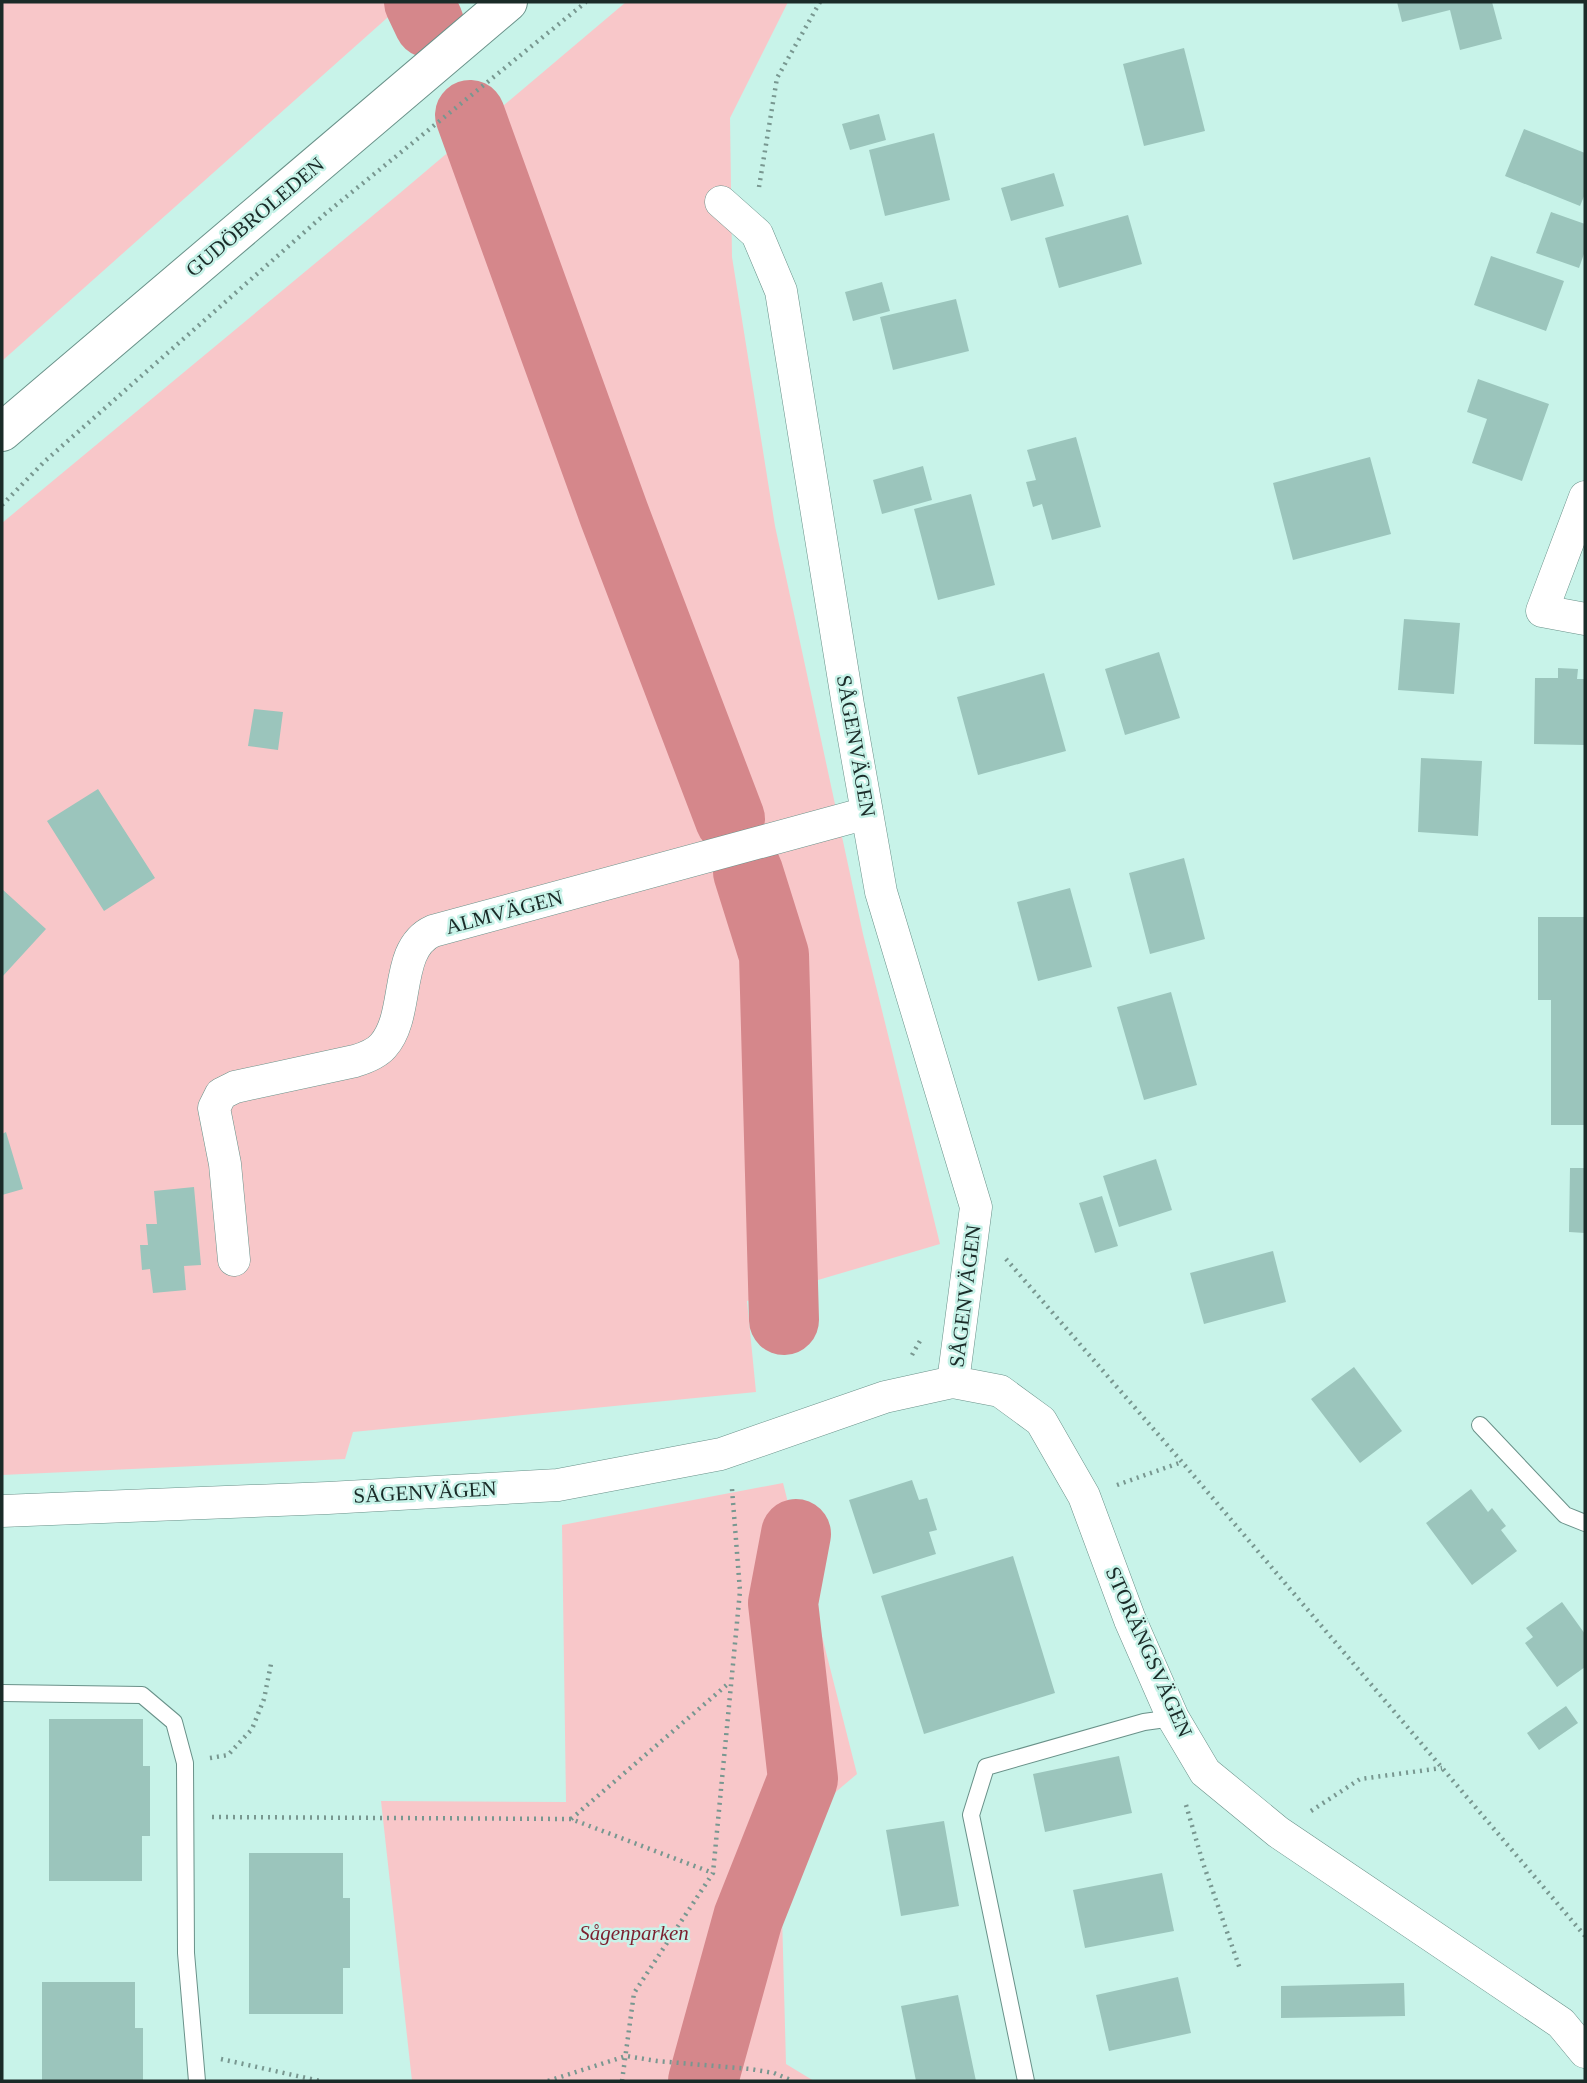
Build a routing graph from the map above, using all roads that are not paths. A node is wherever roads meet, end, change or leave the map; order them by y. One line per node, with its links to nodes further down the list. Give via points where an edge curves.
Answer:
1 (508, 2): 3 (main road, GUDÖBROLEDEN)
2 (721, 202): 6 (street, SÅGENVÄGEN, via 757,234 781,291)
3 (2, 432)
4 (1585, 497): 5 (street, via 1542,611)
5 (1585, 619)
6 (867, 813): 7 (street, ALMVÄGEN, via 421,936 411,953 394,1030 371,1056 221,1094 214,1108 225,1164); 8 (street, SÅGENVÄGEN, via 881,892 976,1207)
7 (234, 1260)
8 (953, 1382): 10 (street, SÅGENVÄGEN, via 885,1397 720,1454 558,1485); 13 (street, STORÄNGSVÄGEN, via 1000,1391 1041,1421 1084,1496)
9 (1480, 1425): 11 (lane, via 1565,1515)
10 (2, 1511)
11 (1585, 1523)
12 (2, 1693): 15 (lane, via 142,1695 174,1722 185,1763 186,1953)
13 (1173, 1718): 14 (street, STORÄNGSVÄGEN, via 1205,1772 1278,1832 1561,2023); 16 (lane, via 986,1767 971,1815)
14 (1585, 2052)
15 (197, 2081)
16 (1026, 2081)

